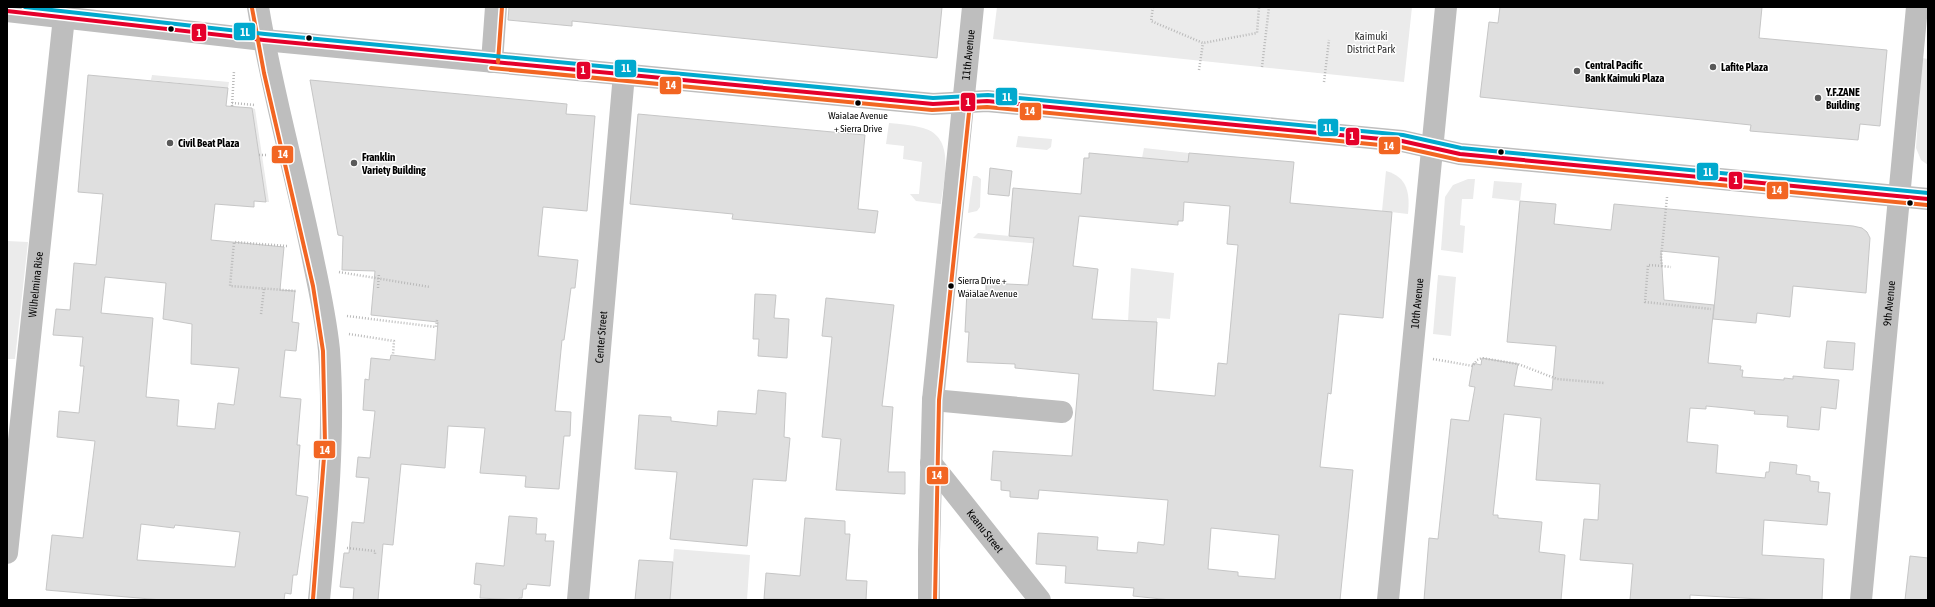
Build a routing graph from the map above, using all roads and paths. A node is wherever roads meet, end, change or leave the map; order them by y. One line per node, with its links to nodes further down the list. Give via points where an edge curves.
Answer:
1 (258, 7): 11 (street)
2 (496, 7): 14 (street)
3 (973, 7): 21 (street, 11th Avenue)
4 (1153, 7): 13 (path, via 1151,21)
5 (1259, 7): 13 (path, via 1257,33)
6 (1269, 7): 15 (path)
7 (1446, 7): 24 (street, 10th Avenue)
8 (1917, 7): 26 (street, 9th Avenue)
9 (7, 11): 10 (street)
10 (64, 17): 11 (street); 50 (street, Wilhelmina Rise)
11 (264, 40): 14 (street); 52 (street, via 303,208 329,349 330,442)
12 (1329, 40): 19 (path)
13 (1203, 43): 16 (path)
14 (492, 62): 18 (street)
15 (1262, 67)
16 (1199, 70)
17 (234, 71): 20 (path)
18 (624, 74): 21 (street, via 933,104); 53 (street, Center Street)
19 (1324, 82)
20 (232, 102): 22 (path); 23 (path)
21 (964, 102): 24 (street, via 987,101 1402,141); 46 (street, 11th Avenue)
22 (263, 105)
23 (232, 106)
24 (1432, 147): 26 (street, via 1460,154); 56 (street, 10th Avenue)
25 (1667, 197): 29 (path)
26 (1900, 197): 27 (street); 57 (street, 9th Avenue)
27 (1928, 199)
28 (284, 247): 36 (path, via 234,242 230,286)
29 (1662, 266): 30 (path); 38 (path, via 1648,265 1645,302)
30 (1671, 266)
31 (338, 272): 33 (path)
32 (379, 273): 33 (path)
33 (378, 279): 34 (path); 35 (path)
34 (430, 287)
35 (378, 288)
36 (264, 289): 37 (path); 39 (path)
37 (295, 292)
38 (1711, 309)
39 (261, 314)
40 (343, 315): 41 (path, via 436,327)
41 (436, 320)
42 (345, 333): 43 (path, via 394,341)
43 (392, 356)
44 (1431, 359): 45 (path, via 1473,366 1482,358 1518,364 1557,379)
45 (1604, 383)
46 (933, 400): 47 (street); 48 (street, 11th Avenue)
47 (1062, 412)
48 (931, 463): 54 (street, 11th Avenue); 55 (street, Keanu Street)
49 (346, 548): 51 (path, via 375,551)
50 (7, 552)
51 (375, 555)
52 (319, 600)
53 (578, 600)
54 (929, 600)
55 (1040, 600)
56 (1388, 600)
57 (1861, 600)

